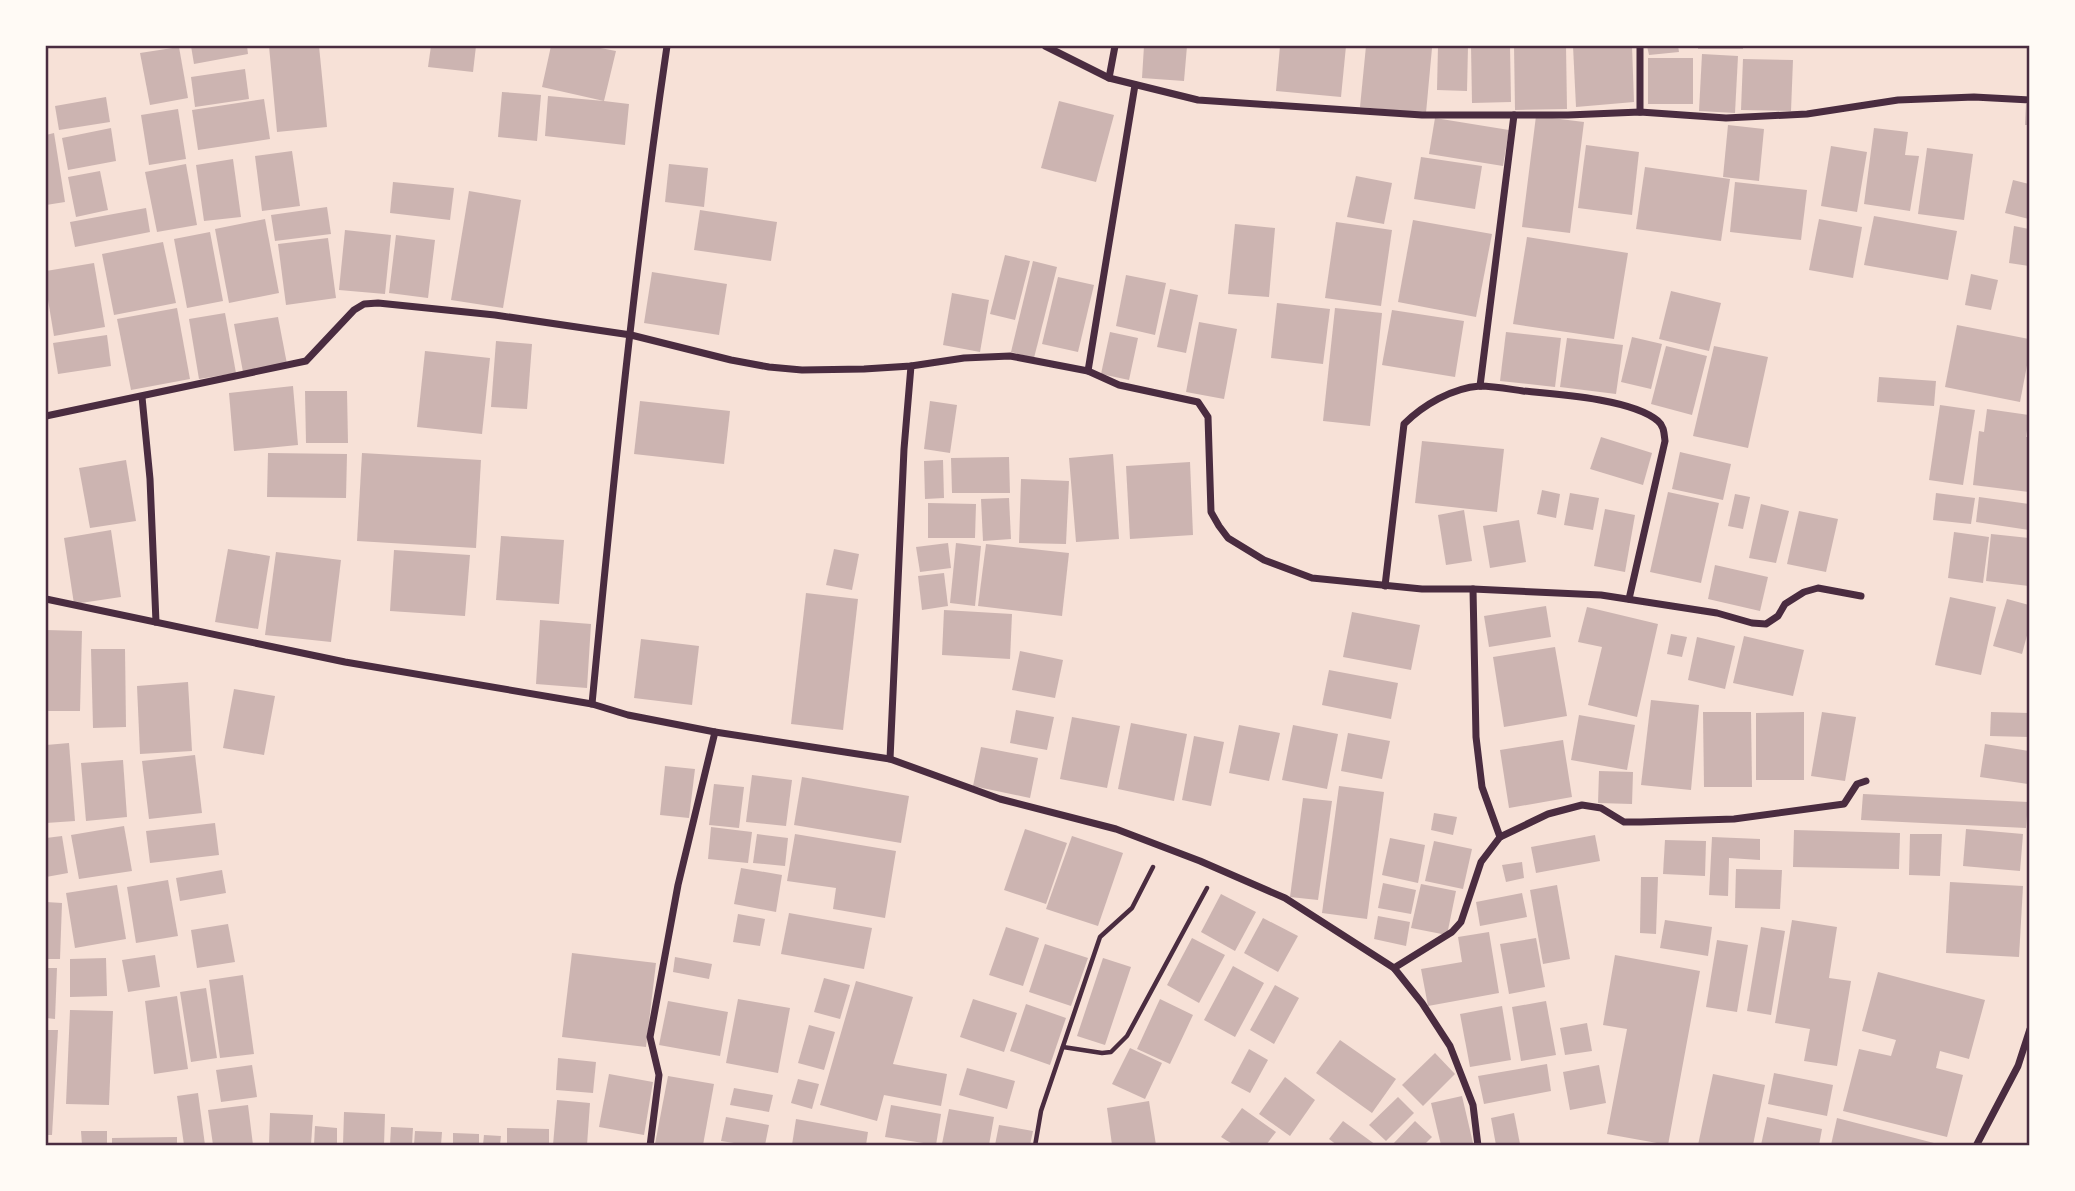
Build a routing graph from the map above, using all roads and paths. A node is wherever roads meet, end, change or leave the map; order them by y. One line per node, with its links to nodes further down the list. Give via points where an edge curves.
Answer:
1 (667, 46): 10 (street, via 645,194)
2 (1045, 46): 5 (street)
3 (1115, 46): 5 (street)
4 (1640, 46): 8 (street)
5 (1109, 78): 6 (street)
6 (1135, 85): 9 (street, via 1198,100 1422,116); 12 (street)
7 (2029, 100): 8 (street, via 1898,100 1807,114 1726,118)
8 (1640, 112): 9 (street)
9 (1514, 115): 13 (street)
10 (631, 335): 11 (street, via 769,368); 14 (street, via 495,314 364,304 306,361); 22 (street)
11 (911, 366): 12 (street, via 1010,356); 24 (street)
12 (1088, 371): 16 (street, via 1119,385 1198,402 1208,417 1211,512 1228,538 1264,560 1312,578)
13 (1480, 386): 16 (street, via 1429,404 1404,424); 20 (street, via 1595,398 1658,421 1665,441)
14 (142, 397): 15 (street); 21 (street)
15 (46, 416)
16 (1385, 586): 17 (street)
17 (1473, 589): 20 (street); 26 (street, via 1476,737 1482,787)
18 (1861, 596): 20 (street, via 1818,588 1804,592 1766,624)
19 (46, 599): 21 (street)
20 (1629, 599)
21 (156, 622): 22 (street, via 345,662)
22 (592, 704): 23 (street)
23 (715, 732): 24 (street); 32 (street, via 678,885 650,1037 659,1075)
24 (890, 759): 27 (street, via 1000,799 1115,829)
25 (1866, 781): 26 (street, via 1857,784 1844,804 1734,819 1641,822 1624,822 1601,808 1582,805 1548,814)
26 (1500, 837): 29 (street, via 1481,862 1461,922)
27 (1163, 847): 28 (street); 31 (path, via 1132,908 1100,937)
28 (1218, 868): 29 (street, via 1285,898); 31 (path, via 1127,1036 1111,1052)
29 (1394, 968): 34 (street, via 1450,1046 1473,1105)
30 (2029, 1029): 35 (street, via 2018,1066)
31 (1063, 1047): 33 (path, via 1041,1111)
32 (650, 1146)
33 (1035, 1146)
34 (1478, 1146)
35 (1976, 1146)

